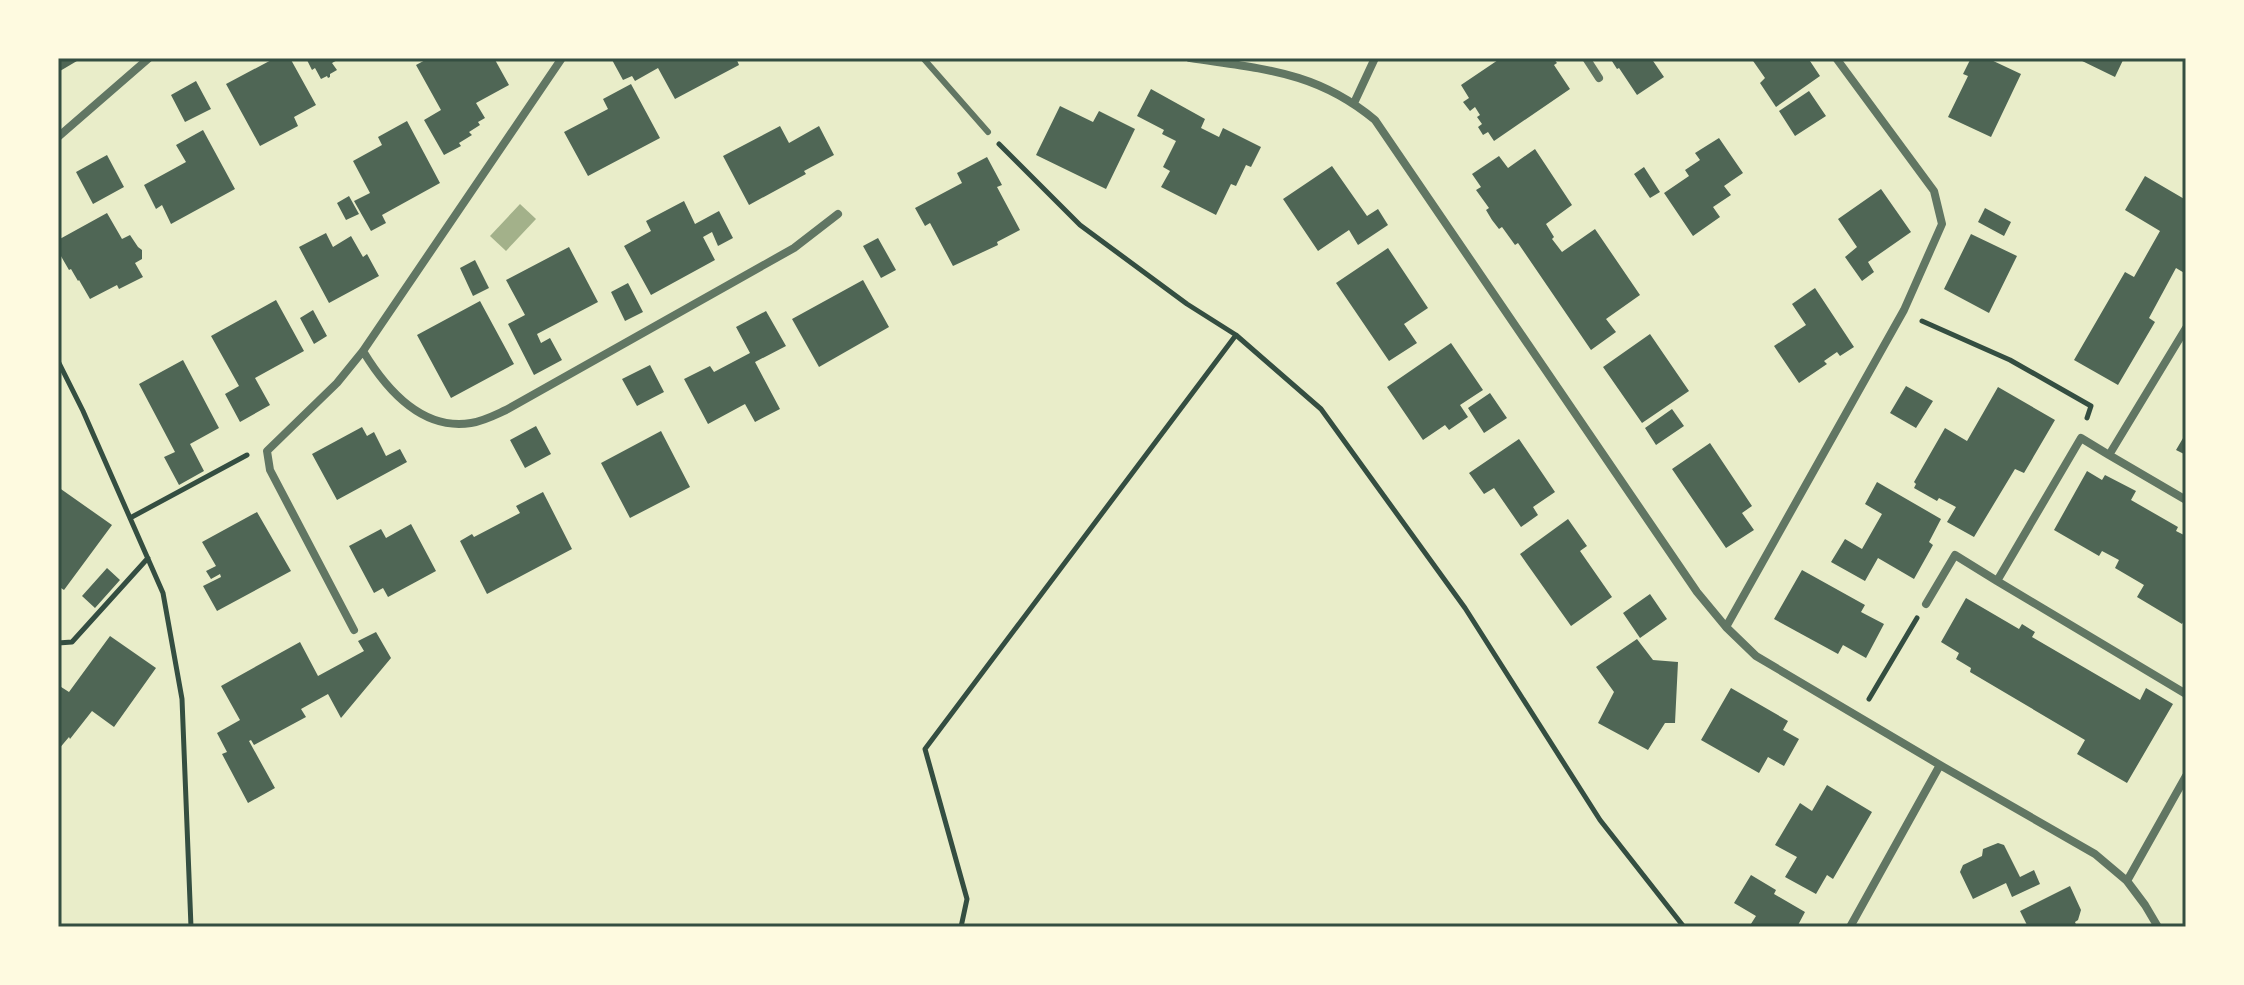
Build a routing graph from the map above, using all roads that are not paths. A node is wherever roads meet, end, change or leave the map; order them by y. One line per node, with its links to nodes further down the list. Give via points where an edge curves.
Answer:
1 (149, 58): 11 (street)
2 (562, 58): 14 (street)
3 (923, 58): 10 (lane)
4 (1190, 58): 9 (street, via 1281,71)
5 (1375, 58): 9 (street)
6 (1586, 58): 8 (street)
7 (1836, 58): 19 (street, via 1934,191 1942,224 1904,310)
8 (1599, 78)
9 (1354, 103): 19 (street, via 1375,120)
10 (988, 132)
11 (58, 137)
12 (838, 214): 14 (street, via 794,248 483,420 457,425 419,414 392,392)
13 (2186, 328): 15 (street)
14 (363, 351): 20 (street, via 267,451 270,470)
15 (2109, 455): 16 (street); 17 (street, via 2081,438)
16 (2186, 500)
17 (1997, 581): 18 (street, via 1955,555); 21 (street)
18 (1926, 604)
19 (1726, 627): 22 (street, via 1756,656)
20 (354, 630)
21 (2186, 694)
22 (1940, 765): 24 (street, via 2095,854); 25 (street)
23 (2186, 776): 24 (street)
24 (2127, 881): 26 (street)
25 (1850, 927)
26 (2158, 927)

